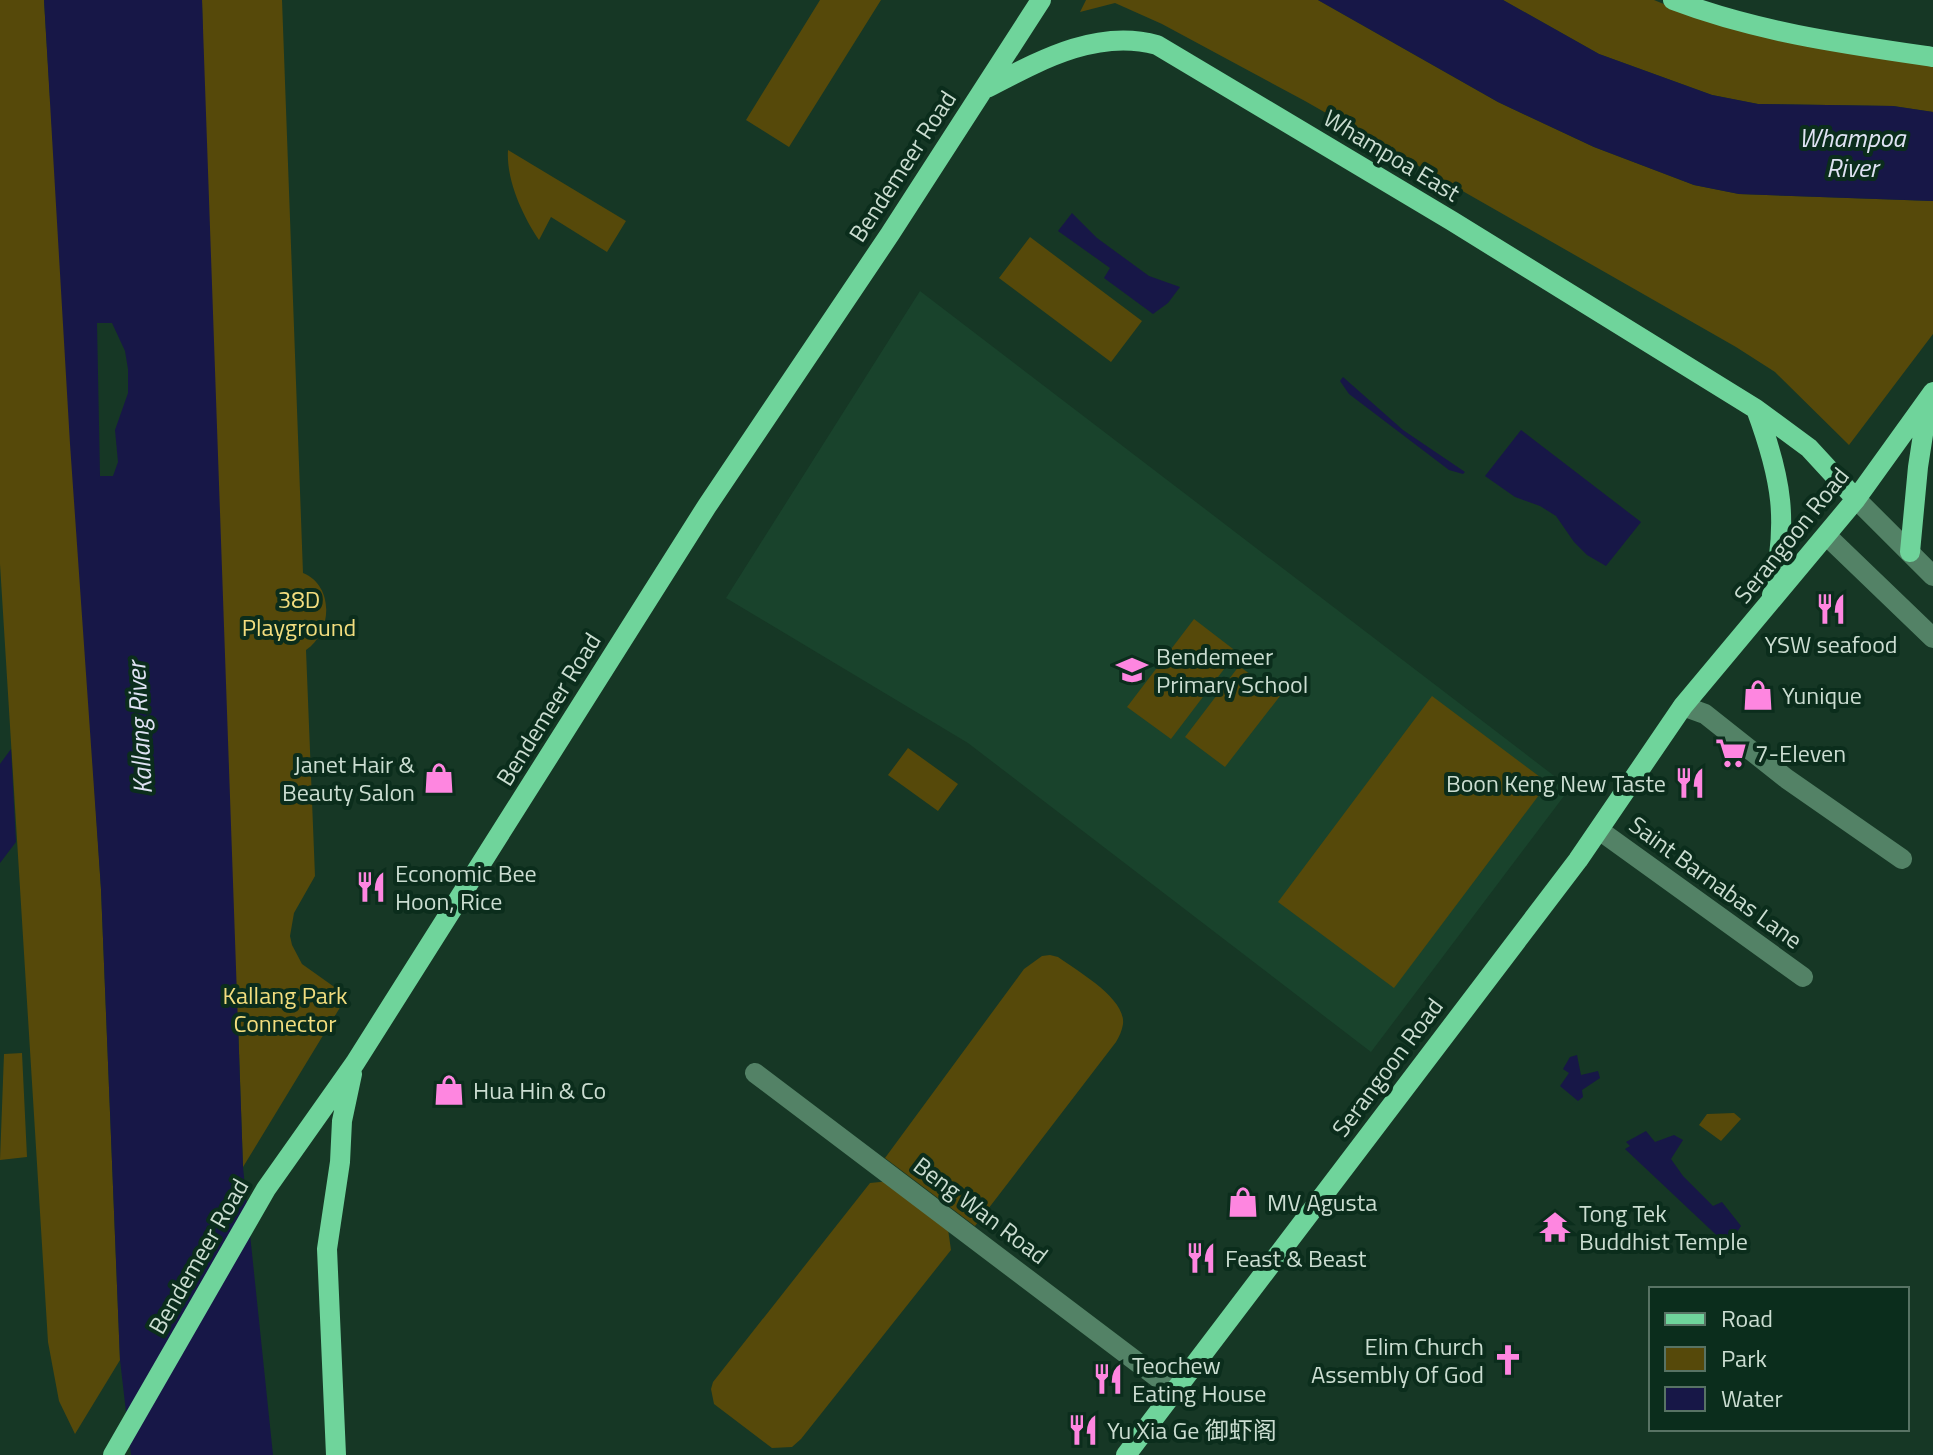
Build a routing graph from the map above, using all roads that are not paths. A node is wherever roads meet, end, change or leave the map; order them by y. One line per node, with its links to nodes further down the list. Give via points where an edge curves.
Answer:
1 (1041, 0): 4 (main road, Bendemeer Road)
2 (1673, 0): 3 (main road, via 1787,34)
3 (1933, 57)
4 (984, 90): 6 (main road, Whampoa East, via 1076,48 1116,40 1157,45); 17 (main road, Bendemeer Road, via 707,506)
5 (1931, 395): 7 (main road, Serangoon Road); 9 (main road)
6 (1756, 409): 7 (main road, Whampoa East, via 1809,448); 11 (main road, via 1782,503 1782,539)
7 (1856, 499): 8 (main road, Serangoon Road); 9 (street)
8 (1827, 536): 11 (main road, Serangoon Road); 12 (street)
9 (1910, 552): 10 (street)
10 (1933, 576)
11 (1771, 599): 13 (main road, Serangoon Road)
12 (1933, 638)
13 (1683, 706): 14 (main road, Serangoon Road); 15 (street, via 1705,714)
14 (1599, 830): 16 (street, Saint Barnabas Lane); 19 (main road, Serangoon Road)
15 (1902, 859)
16 (1803, 977)
17 (355, 1063): 20 (main road, Bendemeer Road, via 266,1189); 21 (main road, via 342,1121 327,1249)
18 (755, 1073): 19 (street, Beng Wan Road)
19 (1174, 1390): 22 (main road, Serangoon Road)
20 (113, 1455)
21 (336, 1455)
22 (1126, 1455)

